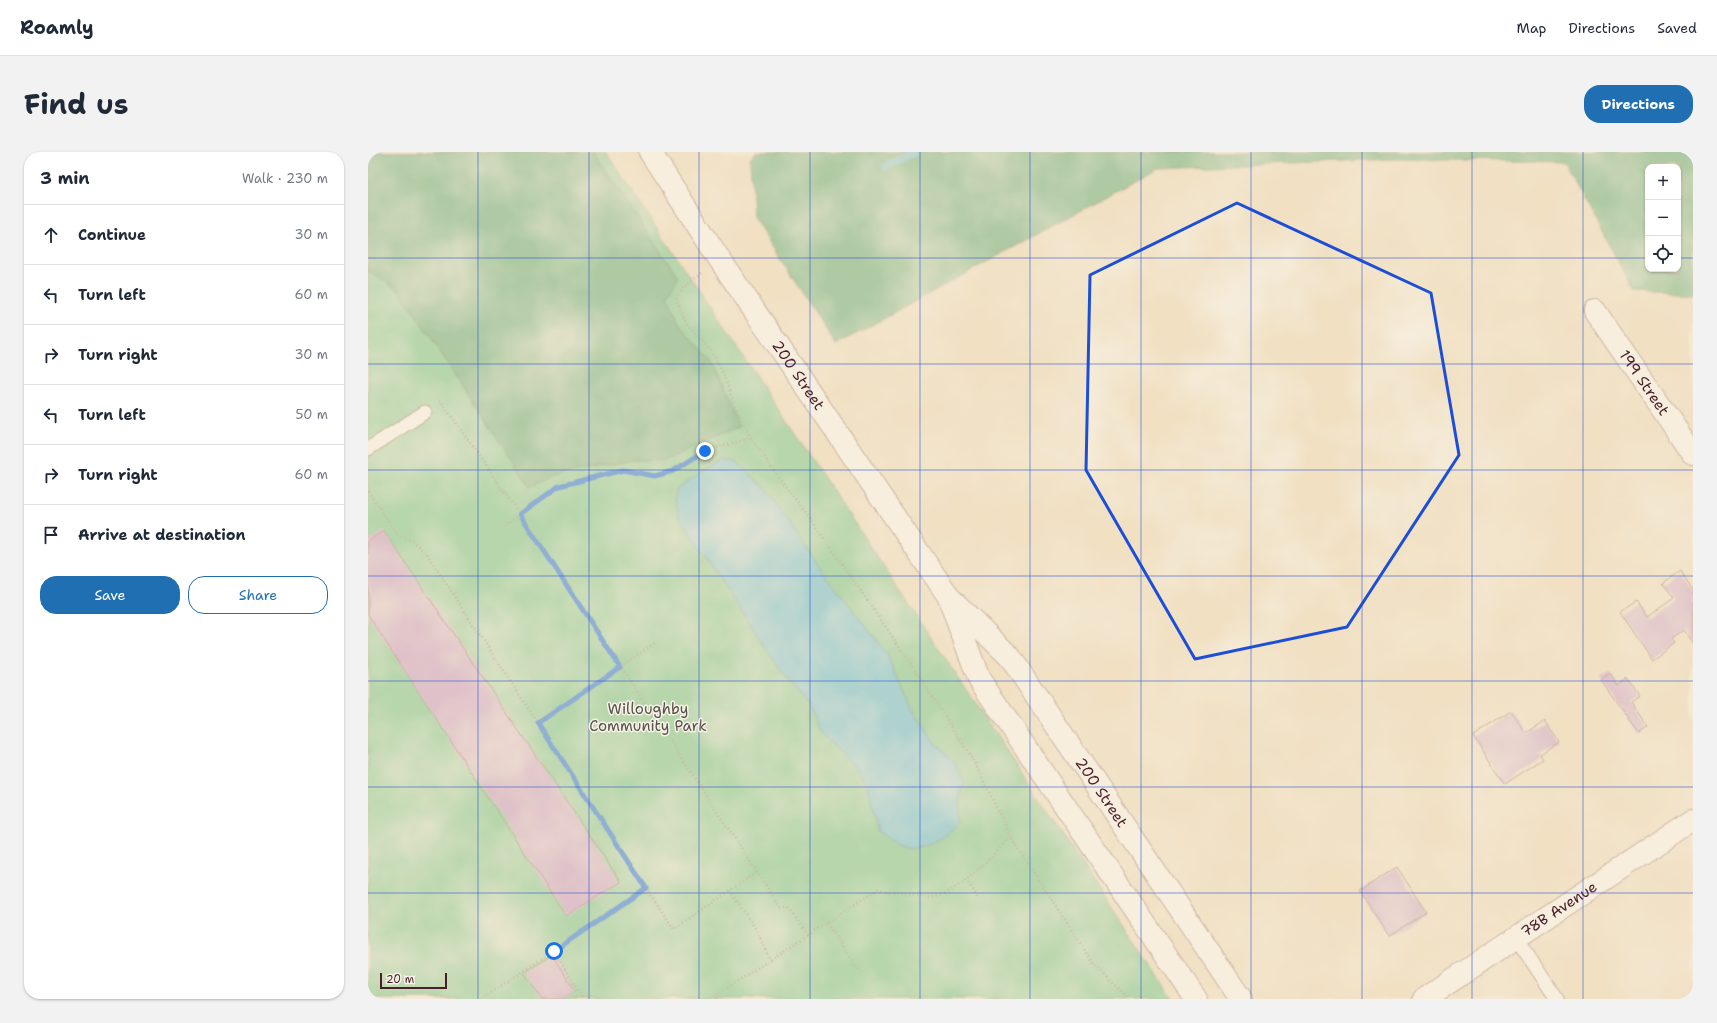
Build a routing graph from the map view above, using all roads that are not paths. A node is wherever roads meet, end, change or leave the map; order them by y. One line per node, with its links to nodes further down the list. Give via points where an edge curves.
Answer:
1 (650, 152): 6 (main road, 200 Street)
2 (1595, 311): 5 (main road, 199 Street)
3 (425, 412): 4 (lane)
4 (368, 449)
5 (1693, 454)
6 (949, 598): 9 (main road, 200 Street, via 979,679); 10 (main road, 200 Street, via 1010,657)
7 (1693, 820): 8 (main road, 78B Avenue)
8 (1516, 938): 11 (main road, 78B Avenue); 12 (lane)
9 (1196, 999)
10 (1241, 999)
11 (1424, 999)
12 (1557, 999)

